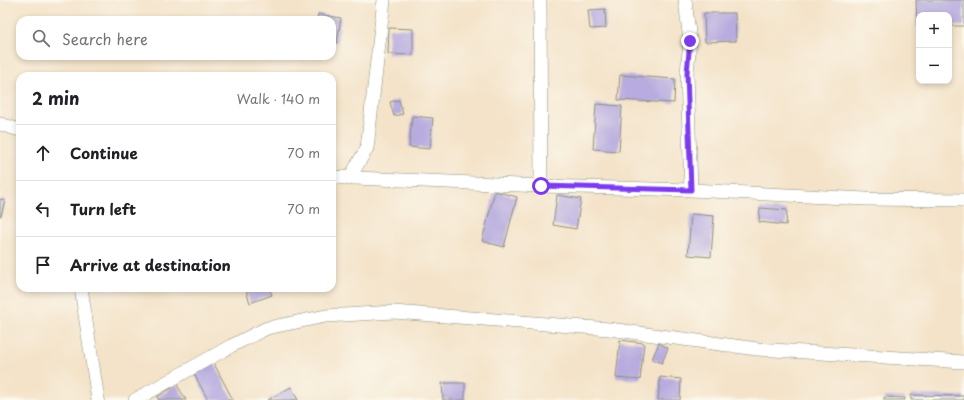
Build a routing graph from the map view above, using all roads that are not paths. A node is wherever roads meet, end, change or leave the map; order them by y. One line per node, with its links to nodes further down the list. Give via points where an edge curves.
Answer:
1 (384, 0): 7 (street, via 367,148)
2 (540, 0): 8 (street)
3 (685, 0): 9 (street, via 690,41 687,81)
4 (0, 124): 5 (street)
5 (16, 129)
6 (336, 177): 7 (street)
7 (349, 179): 8 (street)
8 (541, 186): 9 (street)
9 (691, 190): 10 (street, via 866,199)
10 (964, 200)
11 (82, 292): 13 (street)
12 (964, 362): 14 (street, via 757,349 609,329 394,312 326,316 267,328)
13 (98, 400)
14 (135, 400)

